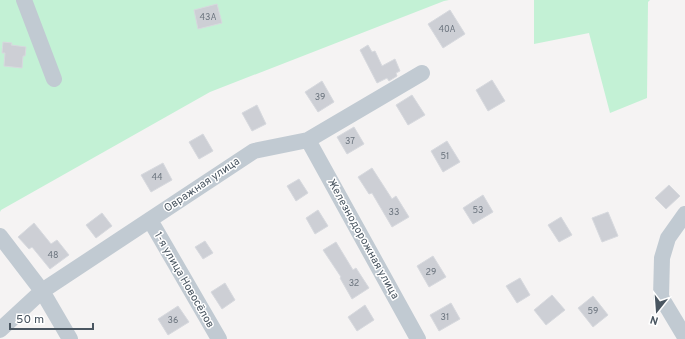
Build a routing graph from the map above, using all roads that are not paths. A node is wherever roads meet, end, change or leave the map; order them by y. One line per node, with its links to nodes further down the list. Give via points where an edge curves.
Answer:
1 (24, 0): 3 (street)
2 (422, 73): 4 (street, Овражная улица)
3 (54, 79)
4 (308, 140): 6 (street, Овражная улица, via 254,151); 13 (street, Железнодорожная улица)
5 (685, 214): 10 (street, via 668,238 662,258 661,297)
6 (150, 220): 8 (street, Овражная улица); 12 (street, 1-я улица Новосёлов)
7 (0, 236): 8 (street)
8 (42, 291): 9 (street, Овражная улица); 11 (street)
9 (0, 330)
10 (685, 337)
11 (70, 339)
12 (219, 339)
13 (418, 339)

